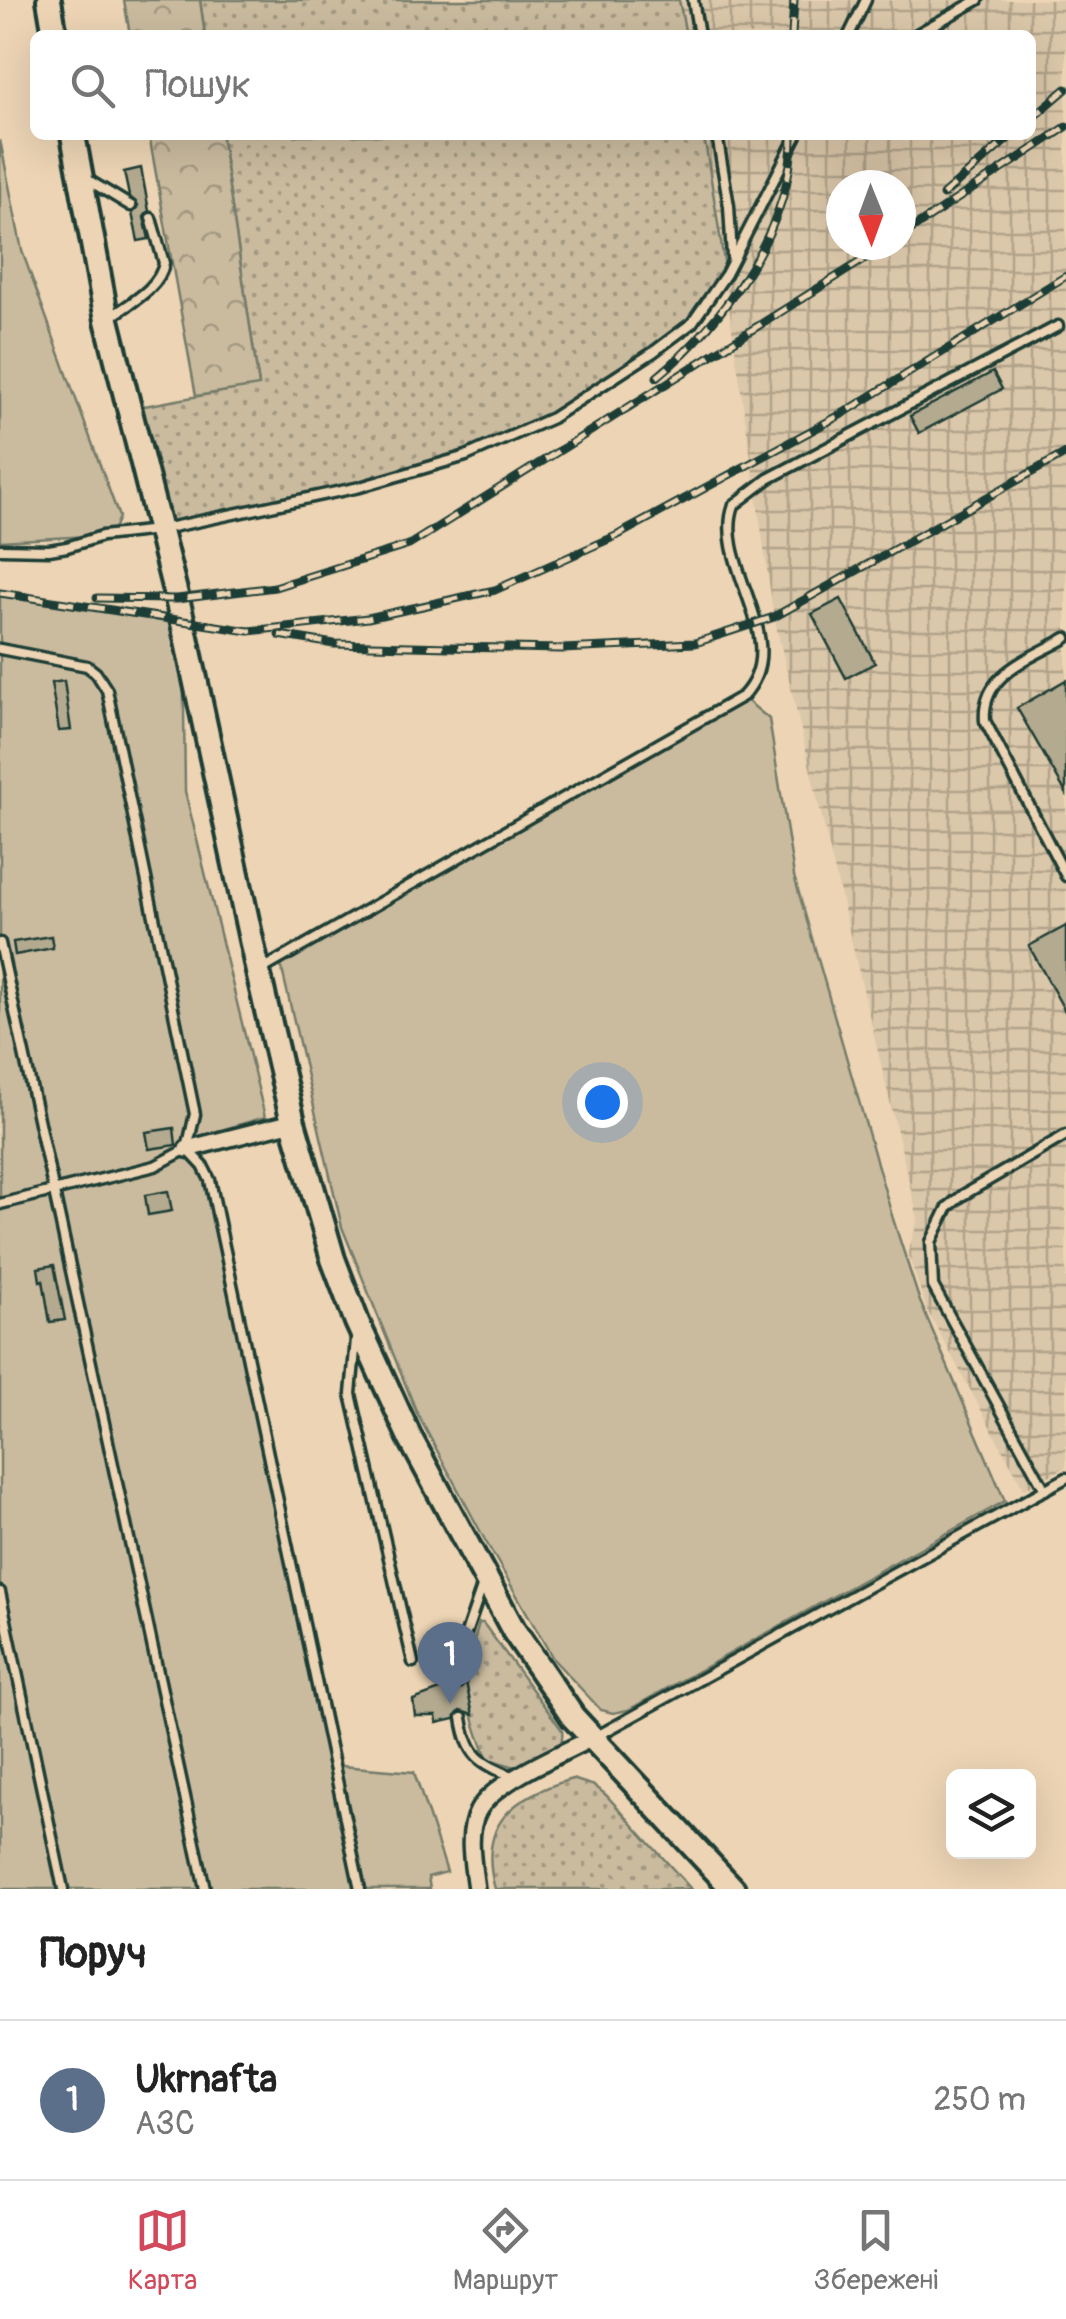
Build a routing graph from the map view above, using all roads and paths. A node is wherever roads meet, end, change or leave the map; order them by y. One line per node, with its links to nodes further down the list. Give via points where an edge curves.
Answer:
1 (49, 0): 5 (main road)
2 (693, 0): 6 (lane)
3 (866, 0): 7 (lane)
4 (978, 0): 8 (lane)
5 (54, 30)
6 (698, 30)
7 (851, 30)
8 (925, 30)
9 (74, 140): 12 (main road)
10 (718, 140): 15 (lane)
11 (793, 140): 15 (lane)
12 (80, 175): 13 (lane); 16 (main road)
13 (131, 206)
14 (151, 218): 16 (lane, via 164,271)
15 (732, 262): 18 (lane, via 712,298 679,333 552,418 504,441 360,487)
16 (107, 320): 18 (main road)
17 (1058, 326): 24 (lane, via 768,479 734,505 730,534 760,648 756,677 743,696)
18 (158, 530): 19 (lane, via 49,550); 24 (main road)
19 (0, 548)
20 (1066, 638): 22 (lane, via 999,677 983,702 984,720)
21 (0, 649): 27 (lane, via 86,666 107,690 194,1097)
22 (1066, 876)
23 (0, 943): 28 (lane)
24 (258, 972): 25 (main road)
25 (292, 1122): 27 (street); 30 (main road)
26 (1066, 1135): 32 (lane, via 948,1207 931,1242 933,1286)
27 (187, 1149): 28 (lane, via 155,1166); 42 (lane, via 210,1180)
28 (55, 1192): 29 (lane); 41 (lane)
29 (0, 1204)
30 (357, 1322): 33 (main road); 35 (lane, via 351,1394)
31 (1066, 1478): 32 (lane)
32 (1045, 1490): 38 (lane)
33 (484, 1580): 36 (lane); 38 (main road, via 539,1670)
34 (0, 1592): 40 (lane)
35 (413, 1662)
36 (455, 1686)
37 (462, 1718): 39 (lane, via 476,1758)
38 (592, 1738): 39 (street); 44 (main road)
39 (517, 1778): 43 (street, via 476,1814)
40 (63, 1889)
41 (205, 1889)
42 (360, 1889)
43 (476, 1889)
44 (733, 1889)

